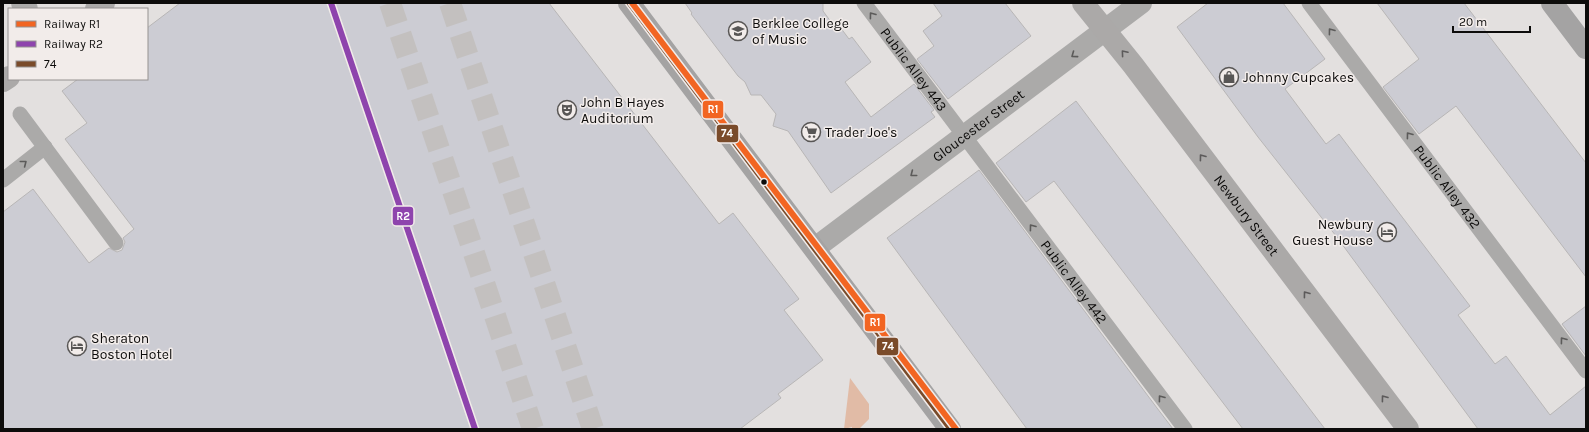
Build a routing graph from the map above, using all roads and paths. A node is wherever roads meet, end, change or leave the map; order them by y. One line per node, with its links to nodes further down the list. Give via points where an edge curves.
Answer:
1 (629, 3): 14 (main road)
2 (864, 3): 10 (lane, Public Alley 443, one-way to 2)
3 (1083, 3): 7 (main road, Newbury Street)
4 (1141, 3): 7 (street, Gloucester Street)
5 (1309, 3): 15 (lane, Public Alley 432, one-way to 5)
6 (1552, 3): 8 (main road)
7 (1105, 31): 10 (street, Gloucester Street, one-way to 10); 18 (main road, Newbury Street, one-way to 7, via 1138,71)
8 (1586, 48)
9 (20, 114): 11 (lane)
10 (964, 135): 14 (street, Gloucester Street, one-way to 14); 17 (lane, Public Alley 442, one-way to 10)
11 (45, 147): 12 (lane, one-way to 11); 13 (lane)
12 (3, 180)
13 (116, 243)
14 (815, 248): 16 (main road)
15 (1586, 371)
16 (950, 429)
17 (1185, 429)
18 (1408, 429)

